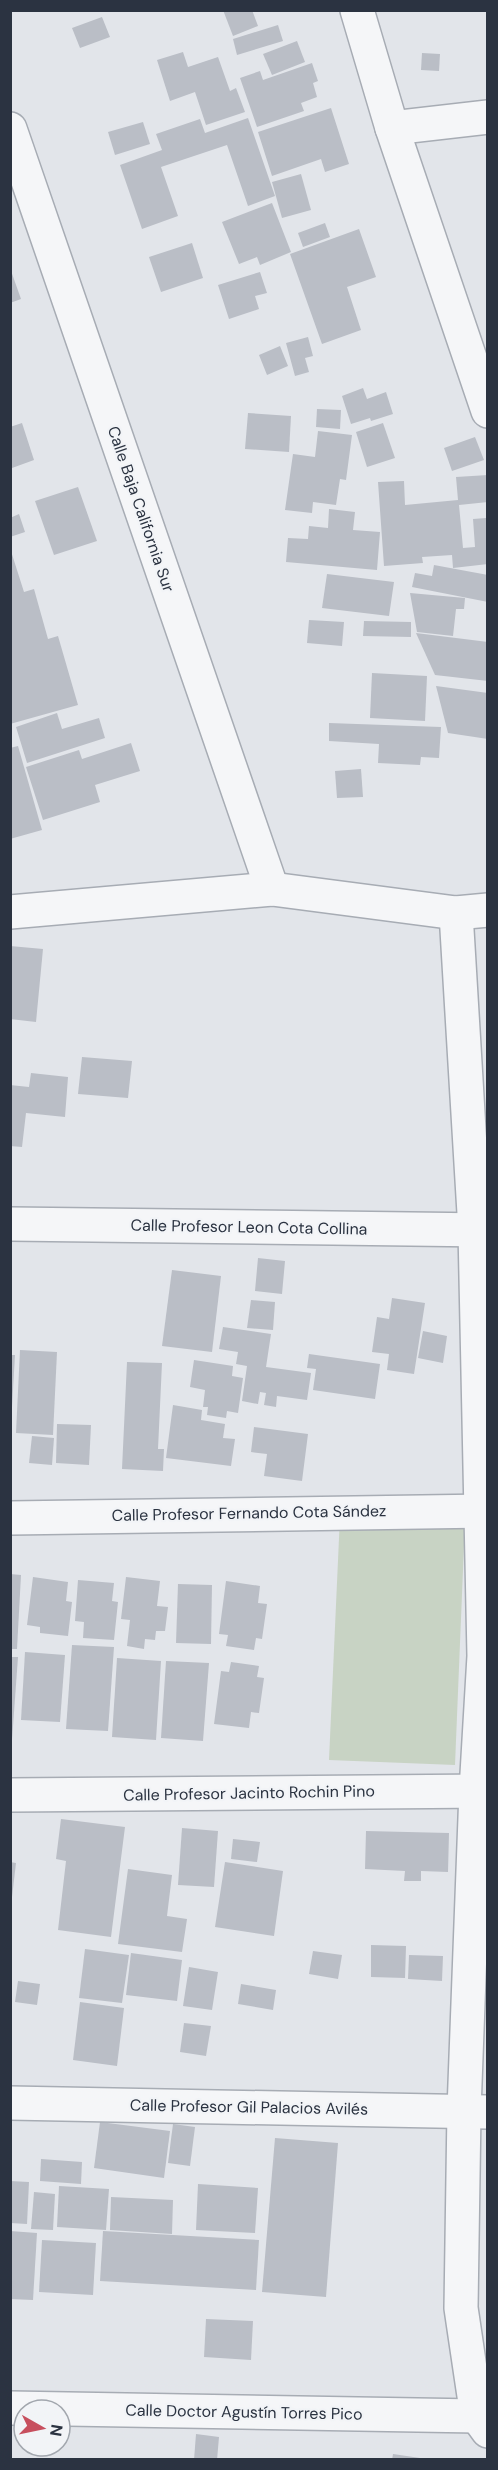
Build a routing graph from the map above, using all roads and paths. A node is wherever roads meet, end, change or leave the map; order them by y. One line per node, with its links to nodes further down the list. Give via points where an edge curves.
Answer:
1 (357, 10): 3 (street)
2 (488, 117): 3 (street)
3 (392, 128): 5 (street)
4 (10, 129): 6 (street, Calle Baja California Sur)
5 (488, 411)
6 (272, 889): 8 (street); 9 (street)
7 (488, 910): 9 (street)
8 (10, 912)
9 (456, 913): 11 (street)
10 (10, 1224): 11 (street, Calle Profesor Leon Cota Collina)
11 (481, 1230): 12 (street)
12 (484, 1510): 13 (street, Calle Profesor Fernando Cota Sández); 14 (street)
13 (10, 1518)
14 (482, 1791): 15 (street, Calle Profesor Jacinto Rochin Pino); 17 (street)
15 (10, 1795)
16 (10, 2103): 17 (street, Calle Profesor Gil Palacios Avilés)
17 (476, 2111): 19 (street, via 461,2308)
18 (10, 2408): 19 (street, Calle Doctor Agustín Torres Pico)
19 (482, 2423)

